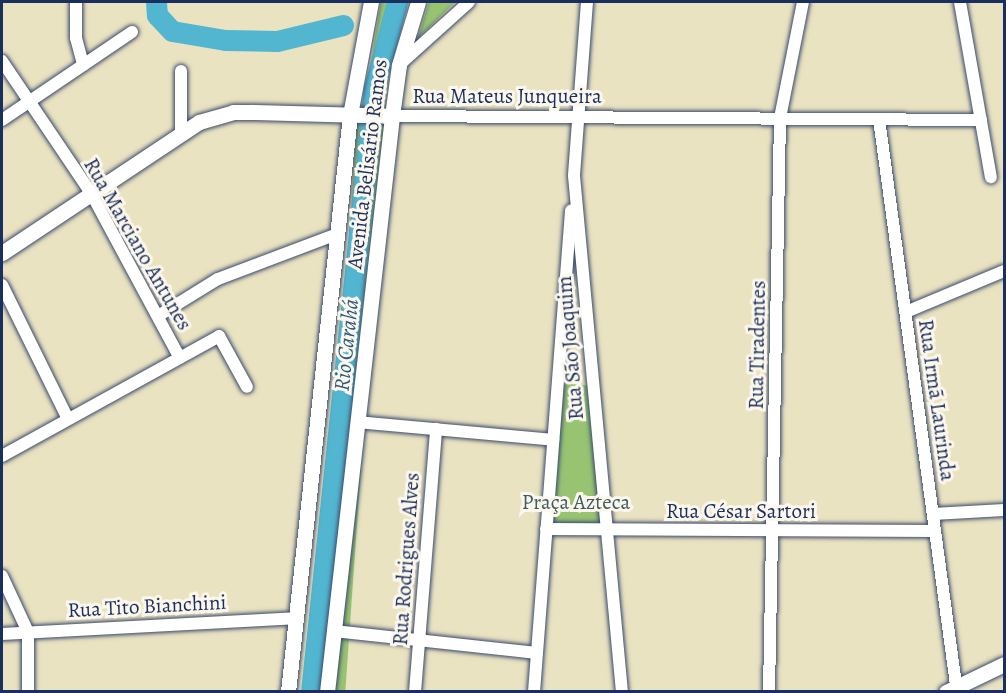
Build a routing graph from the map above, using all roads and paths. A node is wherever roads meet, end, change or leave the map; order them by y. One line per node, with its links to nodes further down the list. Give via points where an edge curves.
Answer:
1 (76, 2): 10 (street, via 76,38)
2 (371, 2): 14 (main road, Avenida Belisário Ramos)
3 (418, 2): 11 (main road, Avenida Belisário Ramos)
4 (469, 2): 11 (street)
5 (587, 2): 16 (street, Rua São Joaquim)
6 (803, 2): 17 (street, Rua Tiradentes)
7 (960, 2): 20 (street)
8 (132, 32): 10 (street)
9 (2, 61): 13 (street, Rua Marciano Antunes)
10 (82, 65): 13 (street)
11 (399, 65): 15 (main road, Avenida Belisário Ramos)
12 (181, 71): 21 (street)
13 (28, 102): 19 (street); 24 (street, Rua Marciano Antunes)
14 (355, 115): 15 (main road, Rua Mateus Junqueira); 21 (main road, Rua Mateus Junqueira, via 233,112); 25 (main road, Avenida Belisário Ramos)
15 (388, 116): 16 (street, Rua Mateus Junqueira); 34 (main road, Avenida Belisário Ramos)
16 (577, 117): 17 (street, Rua Mateus Junqueira); 22 (street, Rua São Joaquim)
17 (780, 118): 18 (street, Rua Mateus Junqueira); 42 (street, Rua Tiradentes)
18 (879, 119): 20 (street, Rua Mateus Junqueira); 29 (street, Rua Irmã Laurinda)
19 (2, 120)
20 (981, 120): 23 (street)
21 (181, 132): 24 (main road, Rua Mateus Junqueira)
22 (574, 176): 36 (street); 41 (street, Rua São Joaquim)
23 (991, 177)
24 (91, 193): 26 (main road, Rua Mateus Junqueira); 30 (street, Rua Marciano Antunes)
25 (337, 234): 30 (street, via 218,279); 45 (main road, Avenida Belisário Ramos)
26 (2, 253)
27 (1005, 271): 29 (street)
28 (2, 285): 33 (street)
29 (906, 312): 39 (street, Rua Irmã Laurinda)
30 (158, 316): 31 (street, Rua Marciano Antunes)
31 (180, 357): 32 (street, via 219,336); 33 (street)
32 (247, 387)
33 (68, 419): 37 (street)
34 (357, 422): 35 (street); 46 (main road, Avenida Belisário Ramos)
35 (436, 429): 36 (street); 49 (street, Rua Rodrigues Alves)
36 (553, 440): 40 (street)
37 (2, 456)
38 (1005, 510): 39 (street)
39 (933, 514): 43 (street, Rua Irmã Laurinda)
40 (546, 529): 41 (street, Rua César Sartori); 50 (street)
41 (607, 530): 42 (street, Rua César Sartori); 58 (street, Rua São Joaquim)
42 (773, 530): 43 (street, Rua César Sartori); 59 (street, Rua Tiradentes)
43 (935, 531): 52 (street, Rua Irmã Laurinda)
44 (2, 576): 47 (street)
45 (296, 618): 47 (street, Rua Tito Bianchini); 54 (main road, Avenida Belisário Ramos)
46 (333, 631): 49 (street); 55 (main road, Avenida Belisário Ramos)
47 (28, 632): 48 (street, Rua Tito Bianchini); 53 (street)
48 (2, 634)
49 (419, 640): 50 (street); 56 (street, Rua Rodrigues Alves)
50 (537, 653): 57 (street)
51 (1005, 664): 52 (main road)
52 (953, 690)
53 (28, 692)
54 (288, 692)
55 (327, 692)
56 (415, 692)
57 (534, 692)
58 (622, 692)
59 (769, 692)

